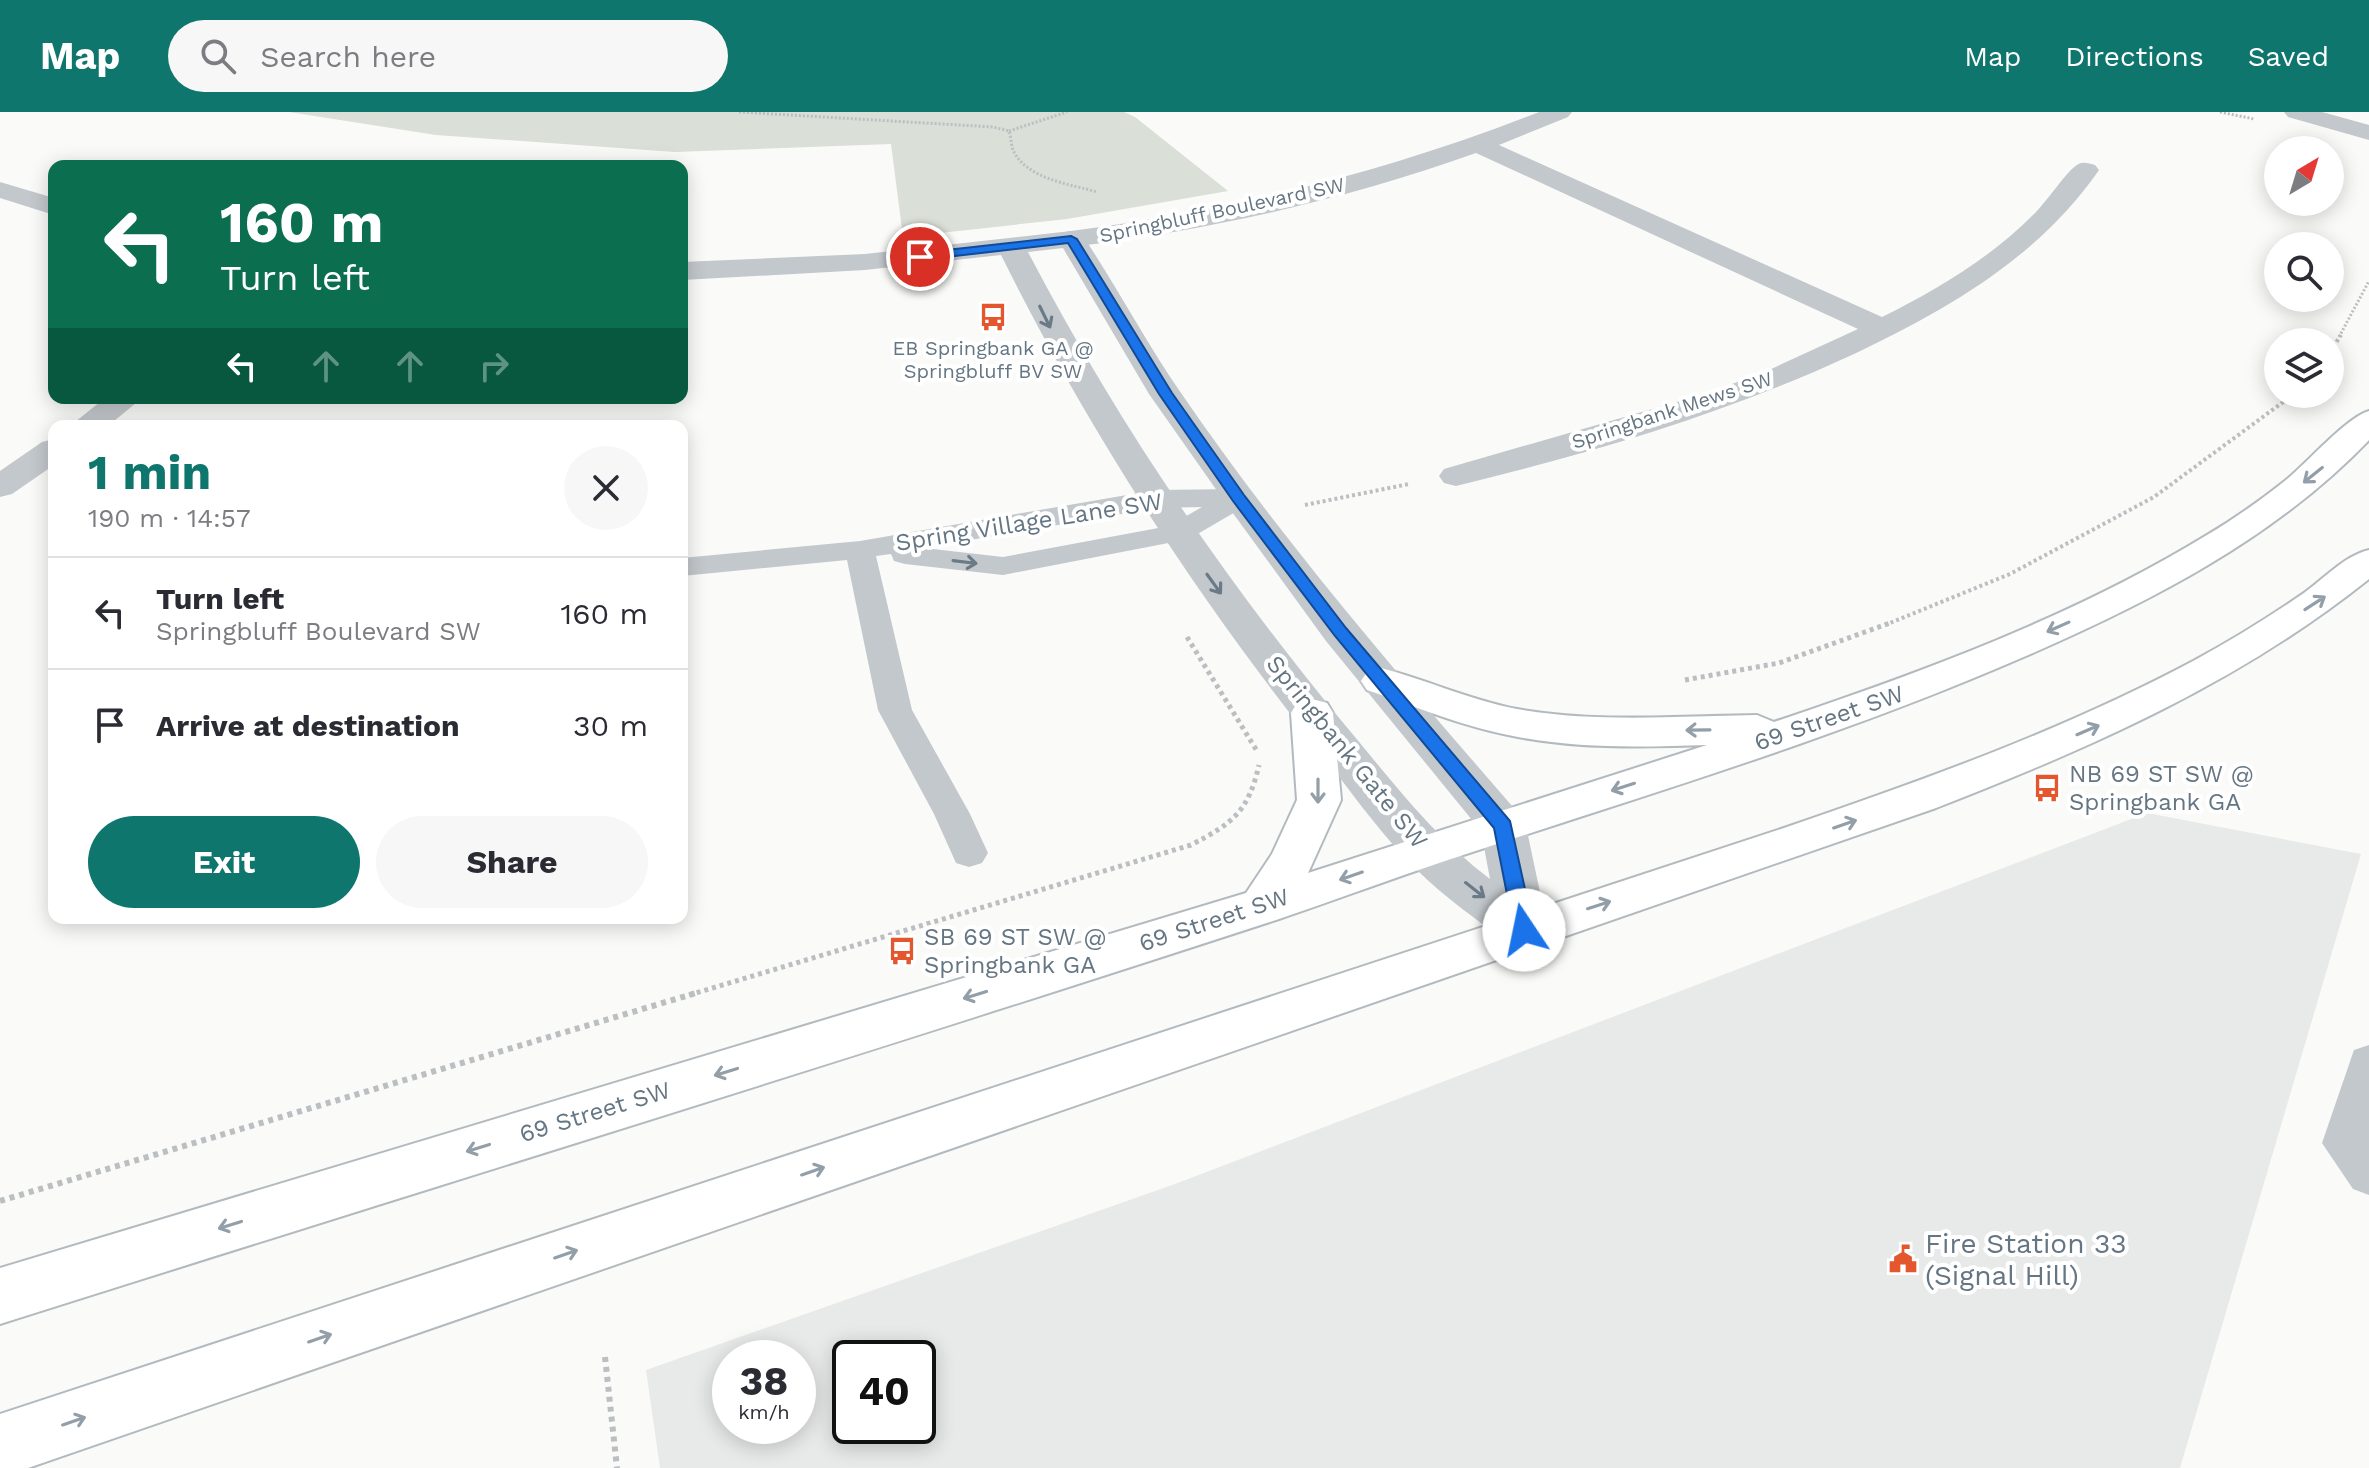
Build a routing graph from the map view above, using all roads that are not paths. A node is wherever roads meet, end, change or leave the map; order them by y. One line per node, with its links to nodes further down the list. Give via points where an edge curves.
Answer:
1 (1560, 112): 5 (street, Springbluff Boulevard SW)
2 (2298, 112): 3 (street); 4 (street)
3 (2369, 120)
4 (2369, 133)
5 (1479, 145): 9 (street, Springbluff Boulevard SW, via 1299,197); 12 (street)
6 (2086, 170): 12 (street, Springbank Mews SW, via 2065,199 2009,251 1940,299)
7 (0, 190): 8 (street)
8 (48, 205)
9 (1071, 239): 10 (street, Springbluff Boulevard SW); 20 (street, via 1165,394)
10 (1011, 247): 11 (street, Springbluff Boulevard SW, via 865,262); 19 (street, Springbank Gate SW, one-way to 19, via 1057,341)
11 (688, 271)
12 (1883, 329): 17 (street, Springbank Mews SW, via 1761,384 1653,421)
13 (118, 404): 14 (street)
14 (95, 420)
15 (2369, 421): 27 (main road, 69 Street SW, one-way to 27, via 2271,509 2129,595 1966,669)
16 (48, 453): 18 (street)
17 (1456, 476)
18 (0, 487)
19 (1156, 499): 20 (lane, Spring Village Lane SW); 21 (street, Springbank Gate SW); 22 (lane, Spring Village Lane SW)
20 (1246, 508): 21 (lane, Spring Village Lane SW); 25 (street)
21 (1178, 533): 22 (lane, Spring Village Lane SW, one-way to 21, via 1003,566); 26 (street, Springbank Gate SW, one-way to 26)
22 (860, 550): 24 (lane, Spring Village Lane SW); 30 (lane, Spring Village Lane SW, via 895,710)
23 (2369, 561): 32 (main road, one-way to 23, via 1843,825 2110,720 2237,653 2332,592)
24 (688, 566)
25 (1381, 681): 27 (main road, one-way to 25, via 1552,728 1494,717); 28 (street)
26 (1312, 713): 29 (street, Springbank Gate SW); 31 (main road, one-way to 31, via 1319,800 1292,860)
27 (1804, 728): 28 (main road, 69 Street SW, one-way to 28)
28 (1503, 826): 29 (main road, 69 Street SW); 32 (street)
29 (1425, 851): 31 (main road, 69 Street SW, one-way to 31); 32 (street, Springbank Gate SW, one-way to 32)
30 (969, 853)
31 (1263, 905): 35 (main road, 69 Street SW, one-way to 35)
32 (1524, 930): 36 (main road, one-way to 32)
33 (2369, 1063): 34 (lane, via 2344,1143)
34 (2369, 1175)
35 (0, 1296)
36 (0, 1446)

